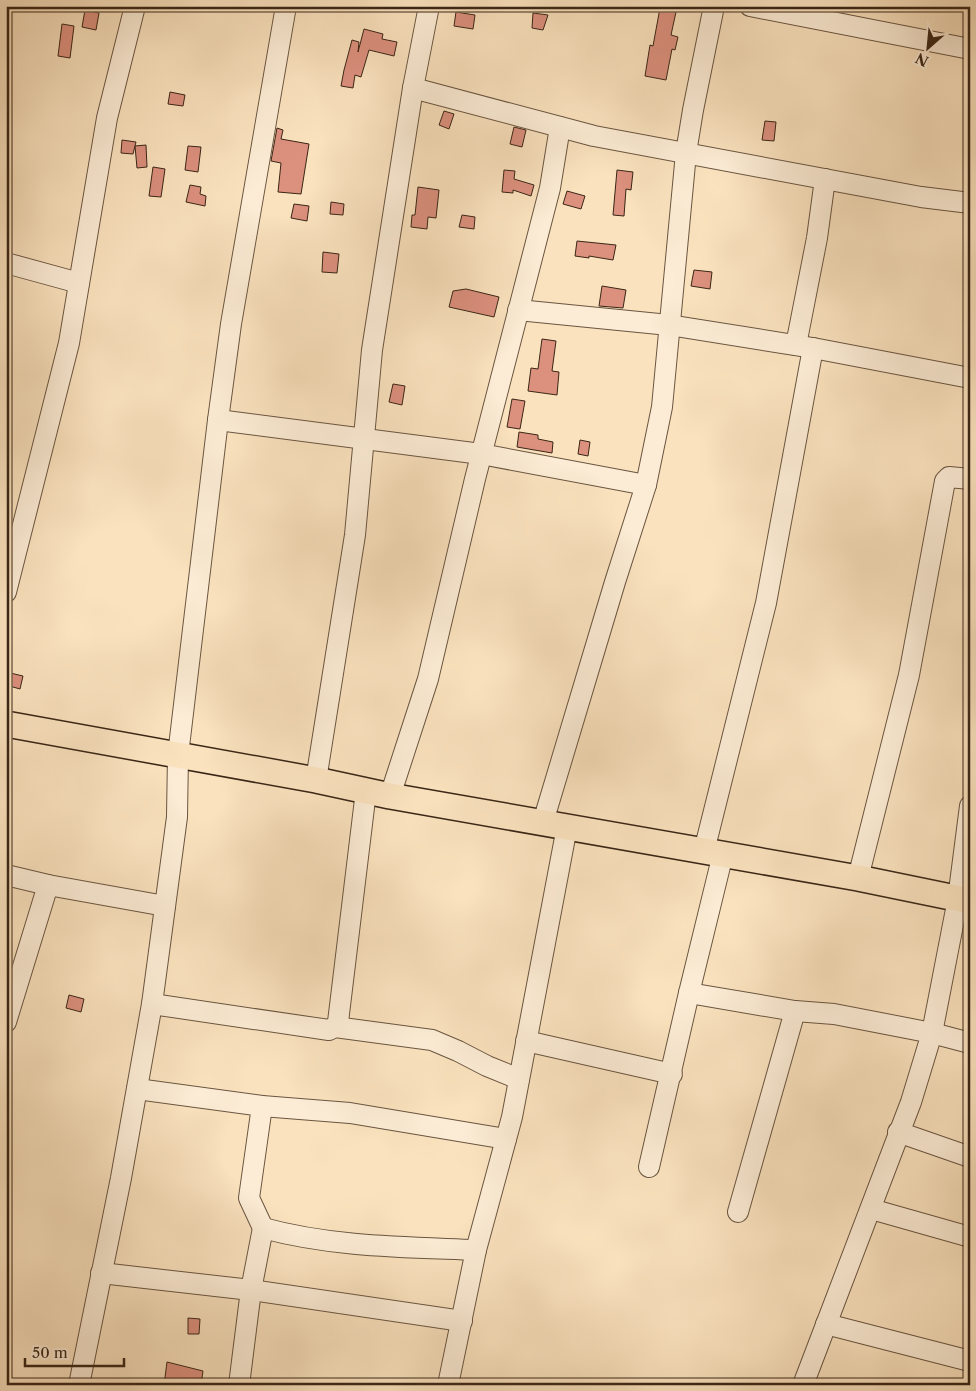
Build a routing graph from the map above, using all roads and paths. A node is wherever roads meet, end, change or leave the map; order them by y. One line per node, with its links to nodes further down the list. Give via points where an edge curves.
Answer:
1 (134, 6): 13 (street, via 107,118)
2 (286, 6): 18 (street, via 231,324)
3 (430, 6): 7 (street)
4 (714, 6): 9 (street)
5 (750, 6): 6 (street)
6 (970, 49)
7 (413, 88): 8 (street); 19 (street, via 372,350)
8 (560, 127): 9 (street); 14 (street, via 550,188)
9 (686, 153): 10 (street); 15 (street)
10 (825, 178): 11 (street); 16 (street)
11 (970, 203)
12 (6, 263): 13 (street)
13 (79, 283): 23 (street, via 69,342)
14 (518, 310): 15 (street); 20 (street)
15 (669, 325): 16 (street); 22 (street, via 662,407)
16 (804, 346): 17 (street); 32 (street, via 766,603)
17 (970, 378)
18 (218, 420): 19 (street); 25 (street)
19 (364, 440): 20 (street); 26 (street, via 355,535)
20 (481, 454): 22 (street); 28 (street, via 428,679)
21 (970, 479): 34 (street, via 949,477 945,481 909,675)
22 (646, 485): 30 (street)
23 (6, 592)
24 (6, 724): 25 (main road)
25 (178, 755): 26 (main road); 37 (street, via 177,817)
26 (316, 780): 27 (main road)
27 (366, 791): 28 (main road); 42 (street, via 338,1022)
28 (390, 796): 30 (main road)
29 (970, 806): 36 (street)
30 (542, 822): 31 (main road)
31 (567, 827): 32 (main road); 44 (street)
32 (713, 853): 34 (main road); 38 (street)
33 (6, 875): 35 (street)
34 (858, 878): 36 (main road)
35 (48, 885): 37 (street); 41 (street)
36 (964, 900): 43 (street)
37 (166, 906): 39 (street)
38 (689, 993): 40 (street); 46 (street)
39 (152, 1004): 42 (street, via 329,1030); 48 (street)
40 (795, 1011): 43 (street, via 834,1014); 55 (street)
41 (6, 1022)
42 (334, 1027): 47 (street, via 432,1040)
43 (932, 1032): 45 (street); 50 (street, via 911,1102)
44 (526, 1041): 46 (street); 47 (street)
45 (970, 1043)
46 (672, 1074): 53 (street)
47 (519, 1079): 51 (street)
48 (137, 1090): 49 (street); 59 (street)
49 (262, 1106): 51 (street, via 350,1113); 56 (street, via 249,1198)
50 (898, 1132): 52 (street); 54 (street)
51 (506, 1139): 58 (street)
52 (970, 1157)
53 (649, 1167)
54 (871, 1209): 57 (street); 62 (street)
55 (738, 1212)
56 (263, 1228): 58 (street, via 320,1240); 60 (street)
57 (970, 1236)
58 (476, 1250): 61 (street)
59 (101, 1273): 60 (street); 64 (street)
60 (251, 1290): 61 (street); 65 (street)
61 (462, 1322): 66 (street)
62 (826, 1324): 63 (street); 67 (street)
63 (970, 1361)
64 (78, 1385)
65 (239, 1385)
66 (448, 1385)
67 (803, 1385)

